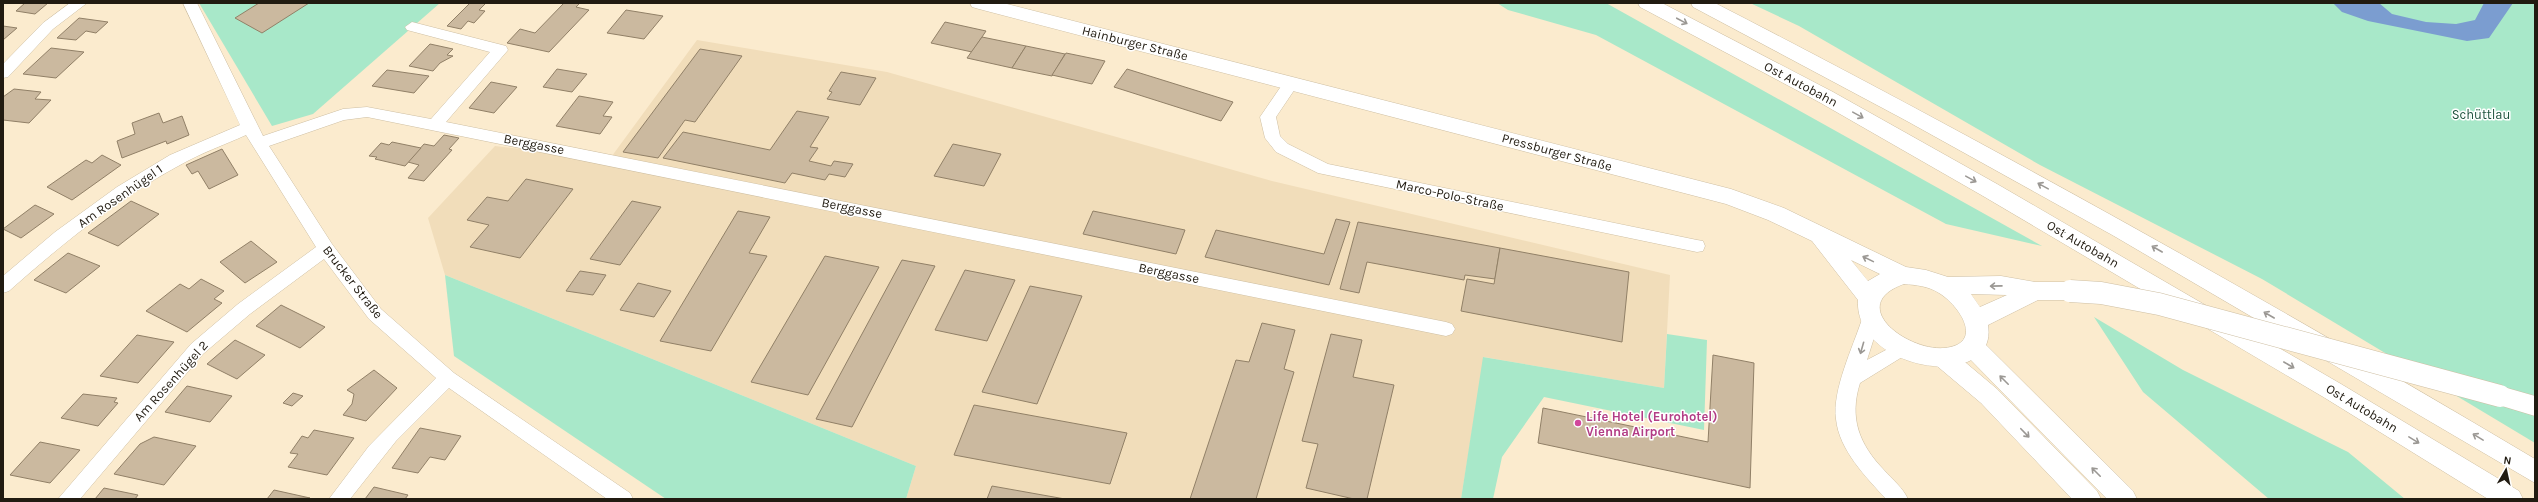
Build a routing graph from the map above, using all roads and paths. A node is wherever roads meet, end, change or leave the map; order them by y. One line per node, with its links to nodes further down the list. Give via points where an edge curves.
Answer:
1 (80, 3): 7 (street, via 48,26)
2 (190, 3): 10 (street, Brucker Straße)
3 (979, 3): 8 (main road, Hainburger Straße)
4 (1647, 3): 35 (main road, Ost Autobahn, one-way to 35, via 1826,97 1990,190 2333,391)
5 (1700, 3): 28 (main road, Ost Autobahn, one-way to 5, via 2122,230 1870,90)
6 (412, 27): 9 (street, via 501,50)
7 (3, 73)
8 (1291, 83): 12 (main road, Pressburger Straße, via 1731,198 1776,214); 13 (street, Marco-Polo-Straße, via 1268,117 1273,138 1282,148 1324,169)
9 (436, 124): 11 (street, Berggasse, via 367,112 343,115); 21 (street, Berggasse)
10 (249, 127): 11 (street, Brucker Straße); 16 (street, Am Rosenhügel 1, via 167,164 113,198)
11 (260, 143): 14 (street, Brucker Straße)
12 (1818, 234): 15 (main road, Pressburger Straße, one-way to 12); 19 (main road, Pressburger Straße)
13 (1697, 246)
14 (326, 249): 26 (street, Brucker Straße, via 375,314); 29 (street, Am Rosenhügel 2, via 244,309 197,349)
15 (1903, 276): 17 (main road, via 1925,278); 19 (main road, via 1881,282 1873,289)
16 (3, 286)
17 (1946, 286): 18 (main road, one-way to 17, via 2001,285); 20 (main road, via 1965,302)
18 (2035, 291): 20 (main road); 27 (main road, bridge, via 2101,293 2159,304)
19 (1870, 308): 23 (main road, via 1883,336); 25 (street, one-way to 25)
20 (1976, 320): 22 (main road, via 1976,338)
21 (1446, 329)
22 (1972, 346): 24 (main road, via 1960,354); 34 (main road, one-way to 22)
23 (1901, 349): 24 (main road, via 1916,355); 25 (street)
24 (1945, 359): 33 (main road, one-way to 33, via 1989,396)
25 (1854, 377): 32 (street, via 1846,397 1845,420 1855,447 1872,471)
26 (448, 378): 30 (street, via 417,408); 31 (street, Brucker Straße)
27 (2535, 406)
28 (2535, 472)
29 (68, 499)
30 (339, 499)
31 (623, 499)
32 (1898, 499)
33 (2088, 499)
34 (2124, 499)
35 (2510, 499)

